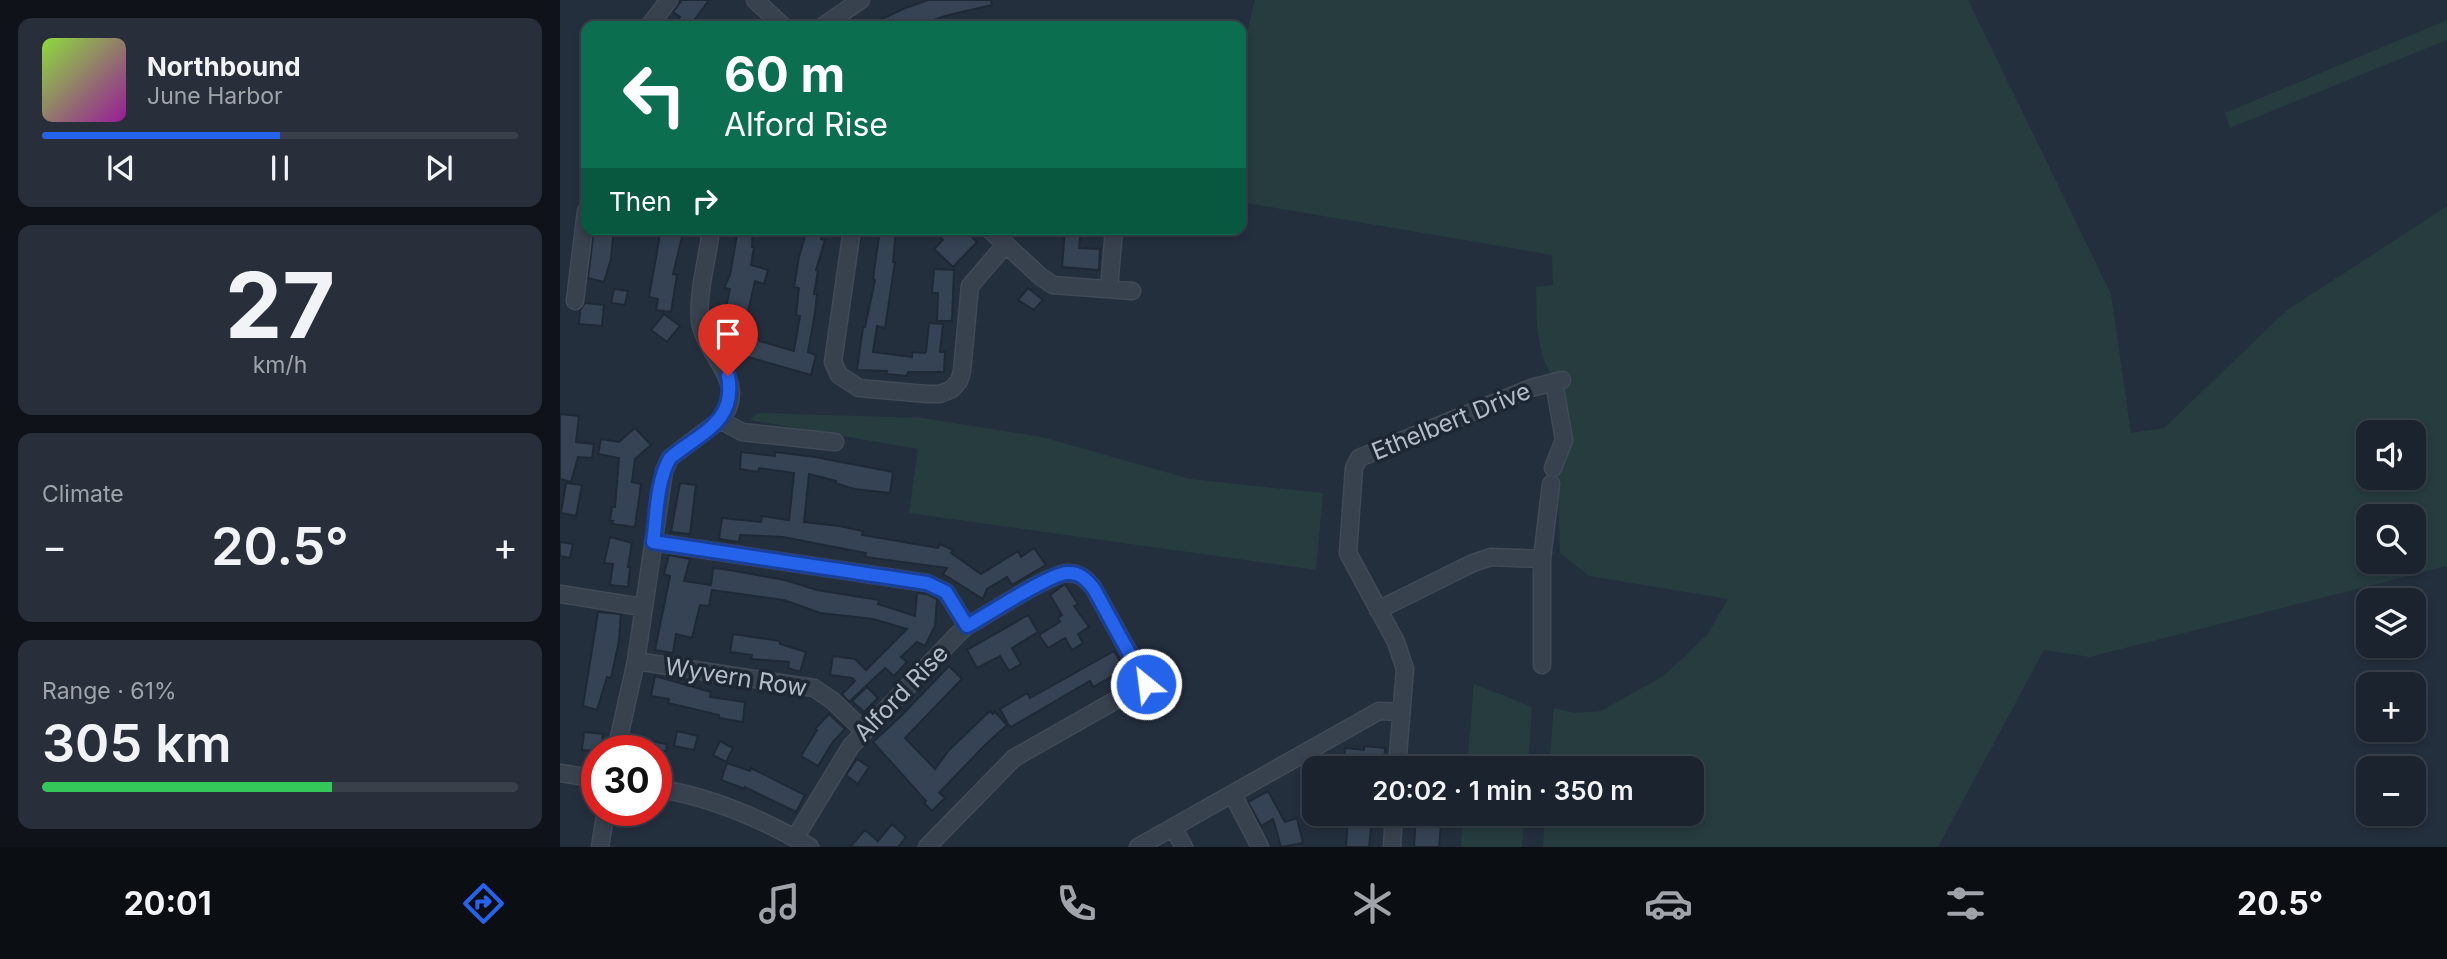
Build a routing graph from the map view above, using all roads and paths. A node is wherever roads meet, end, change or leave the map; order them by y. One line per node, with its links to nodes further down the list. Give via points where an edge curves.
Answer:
1 (669, 0): 4 (street)
2 (755, 0): 5 (street)
3 (860, 0): 6 (street)
4 (653, 21)
5 (778, 21)
6 (830, 21)
7 (583, 235): 15 (street)
8 (710, 235): 16 (street, via 700,316 705,340 730,385)
9 (851, 235): 12 (street, via 835,369 859,388 940,394 961,378 970,286)
10 (995, 235): 12 (street)
11 (1114, 235): 13 (street)
12 (1005, 245): 13 (street, via 1054,285)
13 (1109, 289): 14 (street)
14 (1132, 291)
15 (575, 302)
16 (720, 420): 17 (street, via 742,432); 18 (street, via 668,462)
17 (835, 442)
18 (653, 542): 21 (street); 23 (street, via 927,583 946,592)
19 (1542, 559): 22 (street, via 1491,557); 22 (street, Ethelbert Drive, via 1552,476 1564,440 1558,381 1360,458 1354,468 1348,553); 25 (street, Ethelbert Drive)
20 (560, 594): 21 (street)
21 (642, 607): 24 (street)
22 (1378, 610): 26 (street, via 1405,668)
23 (967, 626): 27 (street, Alford Rise); 40 (street, Alford Rise, via 1048,580 1075,574 1094,589 1146,684 1014,758)
24 (636, 661): 27 (street, Wyvern Row, via 814,688); 28 (street)
25 (1542, 665)
26 (1401, 712): 29 (street); 33 (street, via 1380,712)
27 (864, 731): 37 (street, Alford Rise)
28 (620, 735)
29 (1398, 756)
30 (560, 772): 31 (street)
31 (581, 776)
32 (672, 791): 37 (street, via 725,806)
33 (1233, 795): 36 (street); 43 (street)
34 (603, 826): 38 (street)
35 (1393, 826): 44 (street)
36 (1173, 827): 41 (street); 42 (street)
37 (795, 838): 39 (street)
38 (600, 847)
39 (810, 847)
40 (927, 847)
41 (1138, 847)
42 (1184, 847)
43 (1260, 847)
44 (1392, 847)

